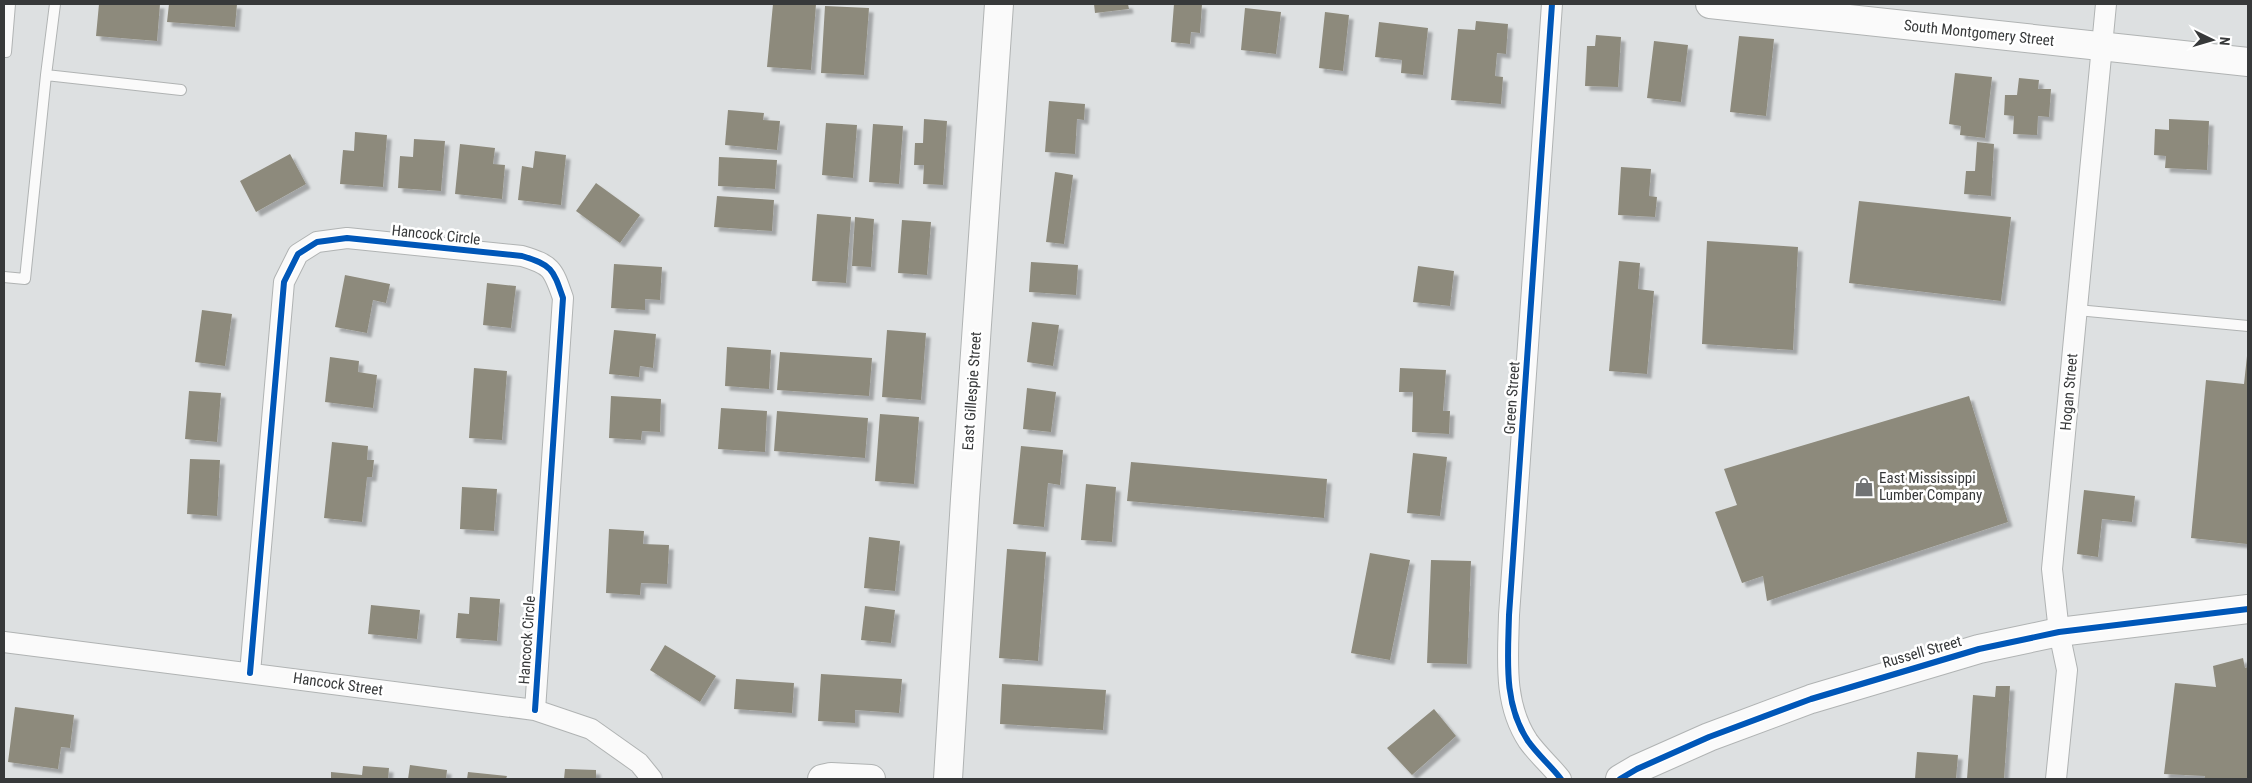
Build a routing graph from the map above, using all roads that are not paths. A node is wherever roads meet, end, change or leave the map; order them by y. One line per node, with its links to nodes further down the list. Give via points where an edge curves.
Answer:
1 (10, 4): 8 (lane)
2 (55, 4): 10 (lane)
3 (999, 4): 23 (street, East Gillespie Street)
4 (1552, 4): 24 (street, Green Street, via 1509,615 1508,683 1513,710 1528,741)
5 (1710, 4): 7 (street, South Montgomery Street)
6 (2106, 4): 7 (street, Hogan Street)
7 (2102, 46): 9 (street, South Montgomery Street); 13 (street, Hogan Street)
8 (4, 52)
9 (2248, 62)
10 (46, 75): 11 (lane); 12 (lane, via 25,279)
11 (181, 90)
12 (4, 277)
13 (2077, 310): 14 (lane); 16 (street, Hogan Street, via 2052,569)
14 (2248, 326)
15 (2248, 609): 16 (street, Russell Street)
16 (2059, 632): 25 (street, Russell Street, via 1979,649 1811,699 1709,737); 26 (street, Hogan Street, via 2067,670)
17 (4, 642): 18 (street, Hancock Street)
18 (250, 673): 19 (street, Hancock Street); 19 (street, Hancock Circle, via 284,282 298,254 317,242 347,238 522,256 543,263 555,275 563,298)
19 (535, 710): 20 (street, Hancock Street, via 591,729 639,763)
20 (652, 779)
21 (822, 779): 22 (street)
22 (871, 779)
23 (948, 779)
24 (1561, 779)
25 (1620, 779)
26 (2056, 779)

